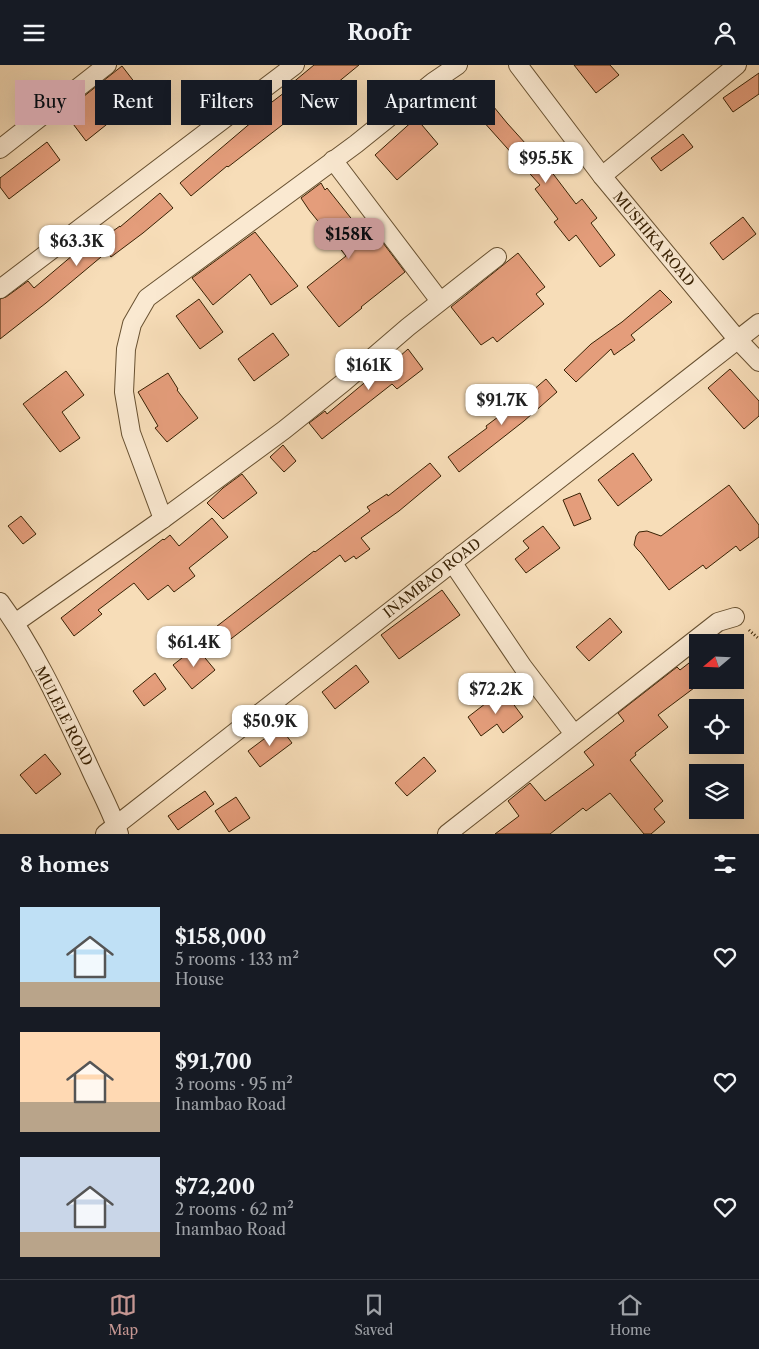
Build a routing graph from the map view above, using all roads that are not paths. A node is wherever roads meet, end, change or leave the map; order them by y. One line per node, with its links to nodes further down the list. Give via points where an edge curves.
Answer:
1 (107, 65): 6 (street)
2 (295, 65): 10 (street)
3 (458, 65): 7 (street)
4 (518, 65): 8 (street, MUSHIKA ROAD)
5 (737, 65): 8 (street)
6 (0, 149)
7 (333, 161): 11 (street); 15 (street, via 147,298 132,324 126,349 124,392 131,433)
8 (602, 176): 13 (street, MUSHIKA ROAD)
9 (497, 257): 11 (street)
10 (0, 289)
11 (440, 301): 15 (street, via 284,430)
12 (759, 323): 13 (street, INAMBAO ROAD)
13 (738, 340): 14 (street, MUSHIKA ROAD); 16 (street, INAMBAO ROAD)
14 (759, 362)
15 (162, 519): 19 (street)
16 (452, 562): 20 (street, via 523,667); 21 (street, INAMBAO ROAD)
17 (0, 602): 19 (street, MULELE ROAD)
18 (735, 617): 20 (street, via 718,621)
19 (15, 623): 21 (street, MULELE ROAD, via 59,704)
20 (574, 734): 22 (street)
21 (113, 831)
22 (447, 834)

